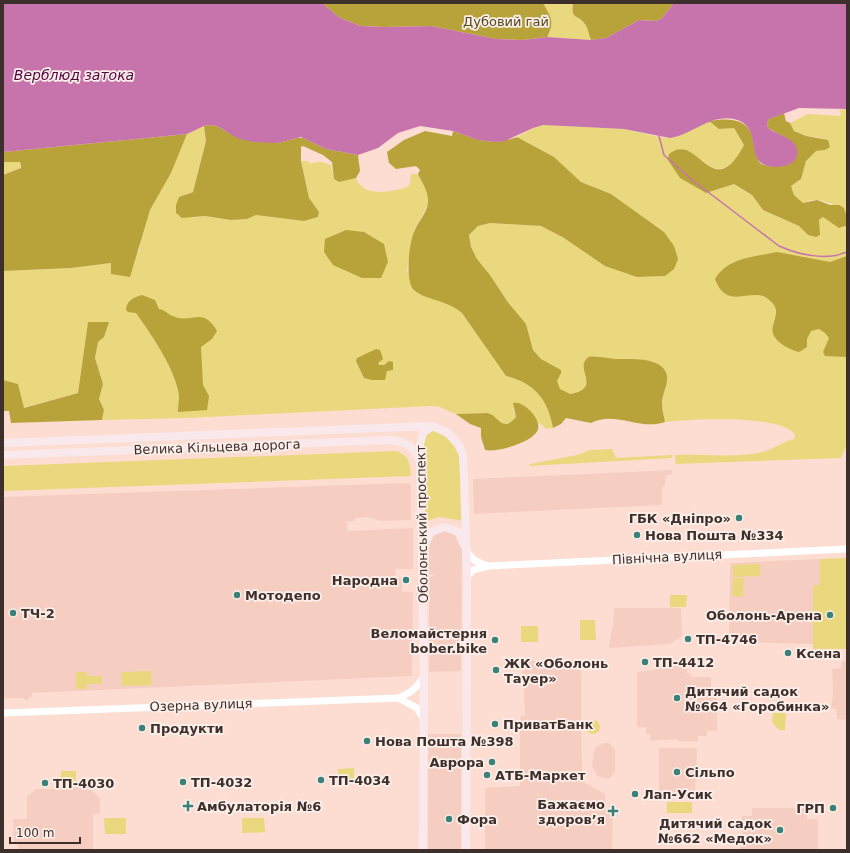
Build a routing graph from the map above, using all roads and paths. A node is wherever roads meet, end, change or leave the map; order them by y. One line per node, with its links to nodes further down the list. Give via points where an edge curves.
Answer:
1 (432, 426): 2 (main road, Велика Кільцева дорога); 4 (main road, Оболонський проспект, via 425,430 421,438); 6 (main road, Оболонський проспект, via 448,432 461,450)
2 (3, 443)
3 (3, 455): 4 (main road, Велика Кільцева дорога, via 391,440 414,449)
4 (420, 463): 7 (main road, Оболонський проспект)
5 (847, 549): 8 (street, Північна вулиця)
6 (467, 552): 7 (main road, via 461,537 452,529 445,527 434,530 428,536); 8 (street, via 474,560); 9 (main road, Оболонський проспект)
7 (422, 554): 10 (main road, Оболонський проспект)
8 (488, 566): 9 (street, Північна вулиця, via 474,570)
9 (468, 577): 15 (main road, Оболонський проспект)
10 (424, 676): 11 (street, via 416,689); 13 (main road, Оболонський проспект)
11 (398, 698): 12 (street, Озерна вулиця); 13 (street, via 417,708)
12 (3, 712)
13 (423, 720): 14 (main road, Оболонський проспект)
14 (423, 850)
15 (466, 850)

